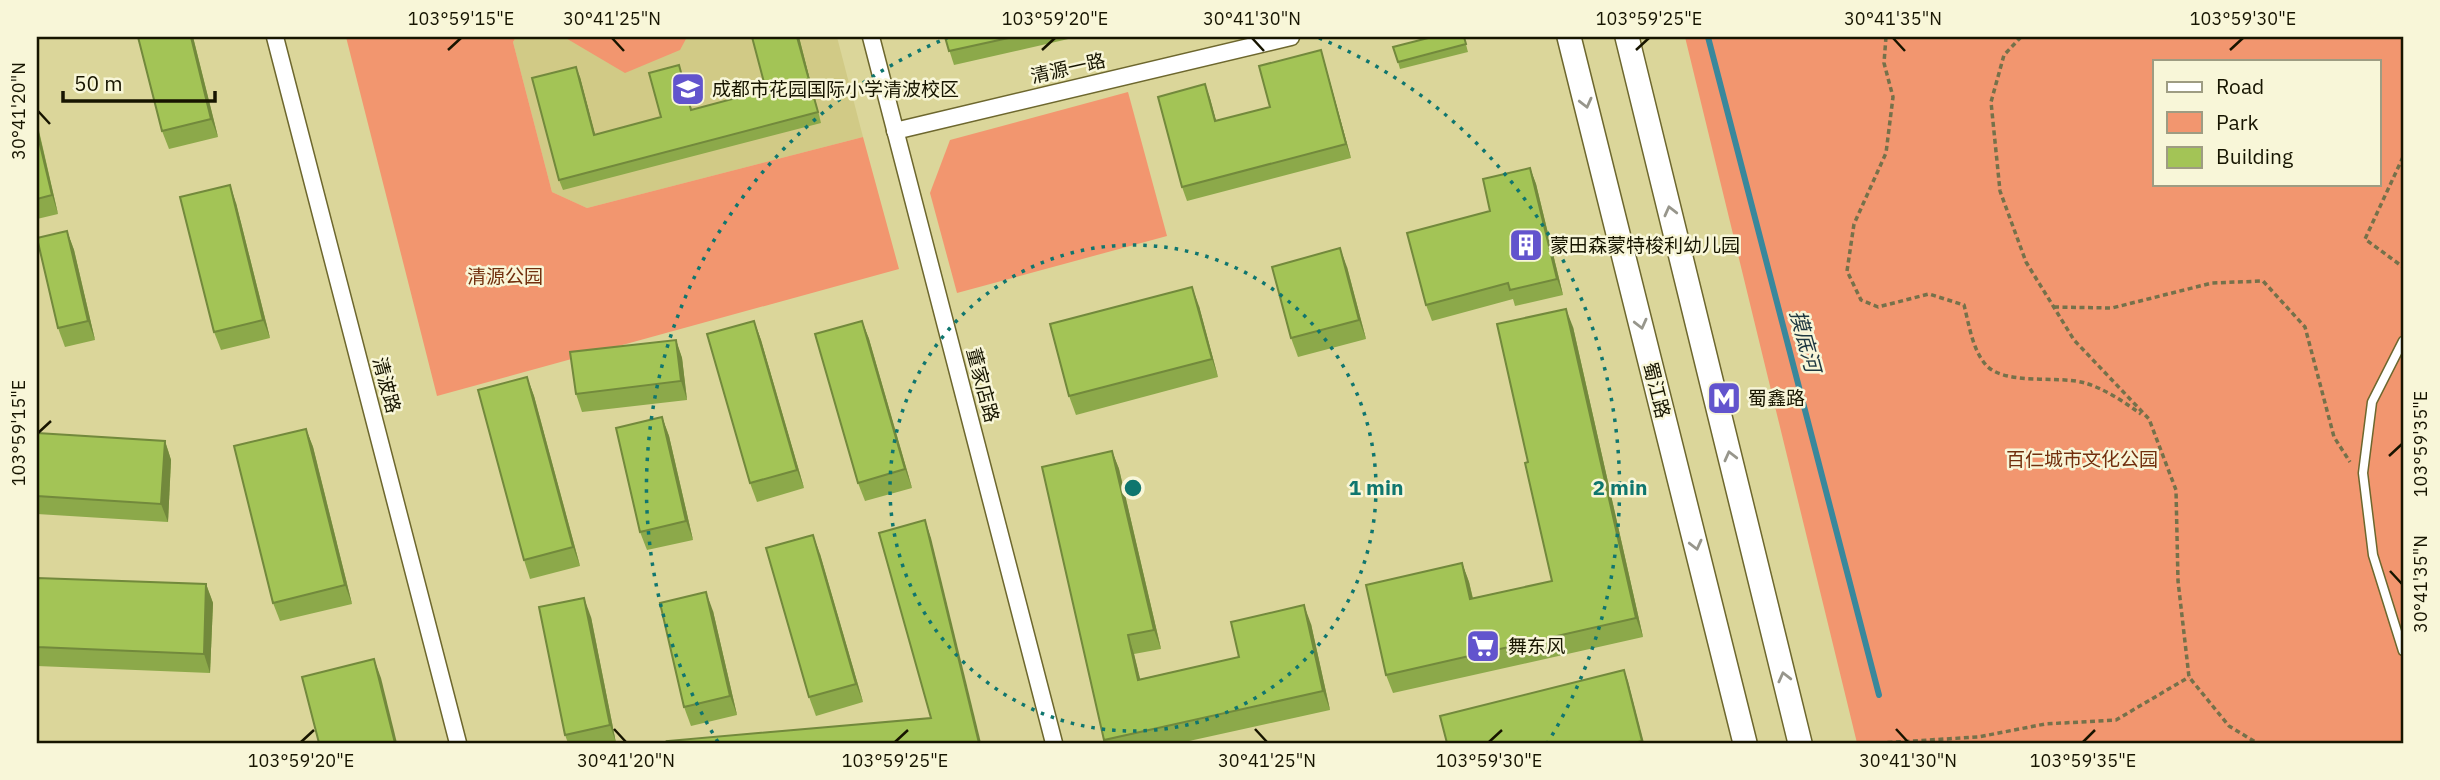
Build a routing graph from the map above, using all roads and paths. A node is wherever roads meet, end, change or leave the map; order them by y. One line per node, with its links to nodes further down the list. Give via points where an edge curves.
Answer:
1 (275, 37): 17 (street, 清波路)
2 (871, 37): 8 (street, 董家店路)
3 (1291, 37): 8 (street, 清源一路)
4 (1569, 37): 19 (street, 蜀江路, one-way to 19)
5 (1627, 37): 20 (street, one-way to 5)
6 (1886, 37): 13 (path, via 1884,63 1893,97 1886,153 1854,224 1847,271 1861,300 1878,307 1930,294 1964,304 1977,350 1987,366 2004,376 2085,383)
7 (2021, 37): 11 (path, via 2004,55 1991,102 2000,191 2026,262)
8 (895, 131): 18 (street, 董家店路)
9 (2403, 157): 10 (path, via 2365,239)
10 (2403, 267)
11 (2054, 307): 13 (path, via 2074,340); 14 (path, via 2112,308 2212,283 2263,281 2305,327 2334,436)
12 (2403, 341): 14 (lane, via 2372,402)
13 (2149, 419): 16 (path, via 2176,489 2178,581)
14 (2364, 487): 15 (lane, via 2373,555)
15 (2403, 651)
16 (2189, 677): 21 (path, via 2116,720 2045,724 1978,737); 22 (path, via 2229,726)
17 (458, 743)
18 (1054, 743)
19 (1745, 743)
20 (1800, 743)
21 (1879, 743)
22 (2257, 743)

